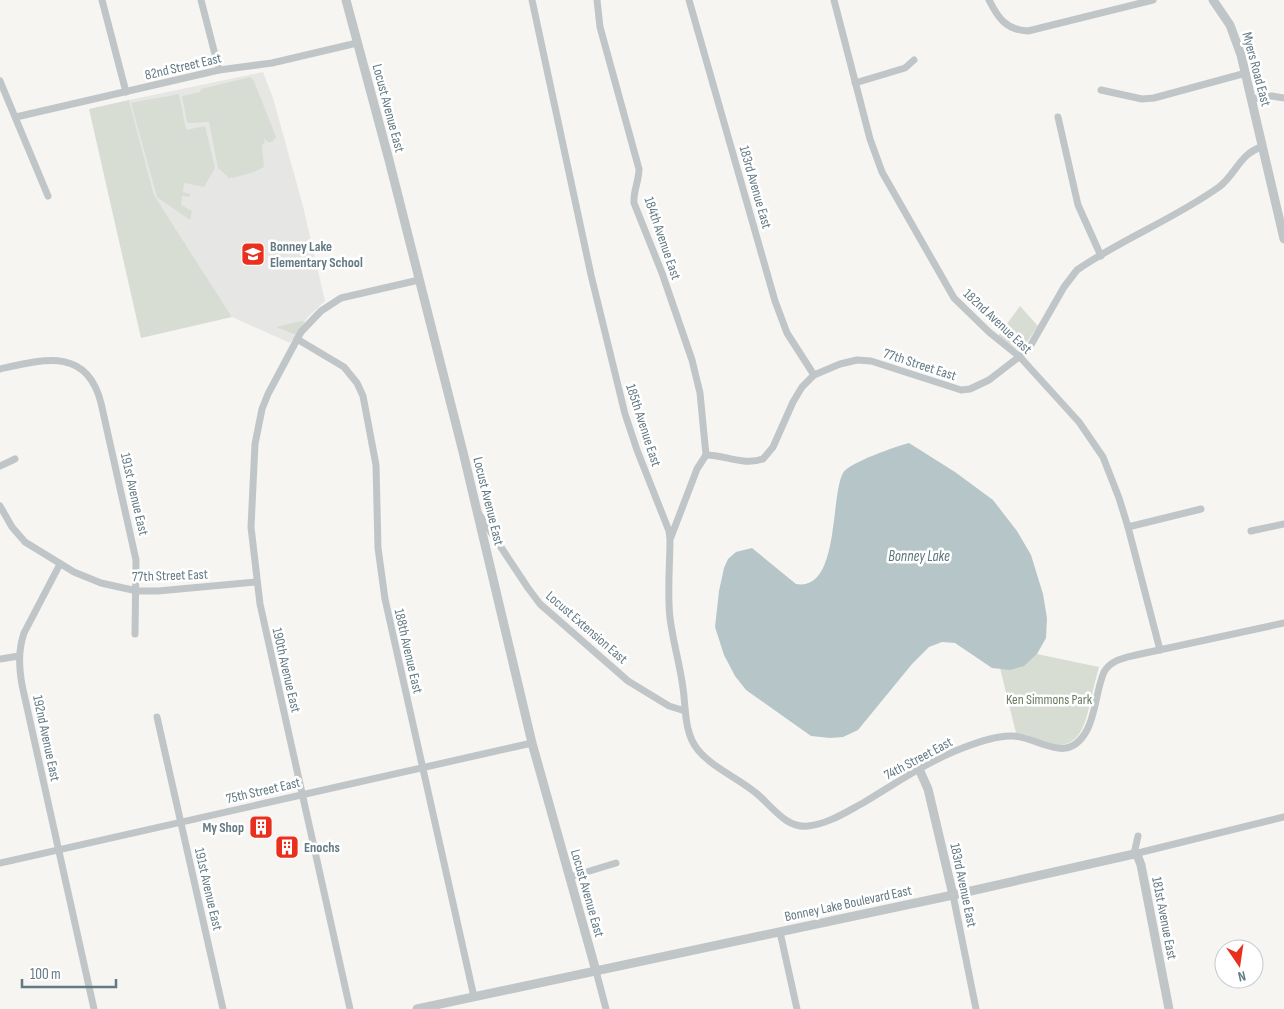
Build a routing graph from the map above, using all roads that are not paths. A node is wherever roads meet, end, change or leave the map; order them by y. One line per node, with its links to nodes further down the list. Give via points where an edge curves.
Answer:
1 (102, 0): 19 (street)
2 (201, 0): 14 (street)
3 (346, 0): 12 (street, Locust Avenue East)
4 (532, 0): 42 (street, 185th Avenue East, via 591,275 625,414)
5 (597, 0): 33 (street, 184th Avenue East, via 600,27 638,169 634,203 692,360 700,393)
6 (689, 0): 32 (street, 183rd Avenue East, via 775,301 787,333)
7 (834, 0): 17 (street, 182nd Avenue East)
8 (989, 0): 11 (street, via 1001,21 1022,31)
9 (1154, 0): 11 (street)
10 (1212, 0): 15 (street, Myers Road East, via 1230,25)
11 (1135, 3)
12 (357, 43): 14 (street, 82nd Street East, via 272,63); 28 (street, Locust Avenue East)
13 (914, 60): 17 (street, via 905,68)
14 (219, 70): 19 (street, 82nd Street East)
15 (1246, 73): 18 (street, via 1154,98 1142,99); 21 (street, Myers Road East)
16 (0, 81): 23 (street)
17 (855, 84): 30 (street, 182nd Avenue East, via 882,172 954,298)
18 (1101, 90)
19 (126, 92): 23 (street, 82nd Street East)
20 (1284, 98): 21 (street)
21 (1252, 99): 24 (street, Myers Road East)
22 (1058, 116): 27 (street, via 1078,205)
23 (16, 117): 25 (street)
24 (1262, 146): 26 (street, Myers Road East); 27 (street, 77th Street East, via 1248,153 1221,185)
25 (48, 196)
26 (1284, 239)
27 (1101, 256): 30 (street, 77th Street East, via 1072,274 1034,341)
28 (419, 280): 29 (street, 190th Avenue East, via 342,298 321,310); 38 (street, Locust Avenue East)
29 (297, 339): 44 (street, 190th Avenue East, via 268,394 257,429 252,519); 54 (street, 188th Avenue East, via 344,367 358,382 364,396 376,466 382,582)
30 (1020, 357): 32 (street, 77th Street East, via 989,380 966,390 863,360 846,362); 40 (street, 182nd Avenue East, via 1092,440 1111,476)
31 (0, 369): 45 (street, 191st Avenue East, via 56,360 80,368 94,382 134,549)
32 (814, 375): 33 (street, 77th Street East, via 797,394 766,457 746,462)
33 (706, 455): 42 (street, via 697,469)
34 (15, 459): 35 (street)
35 (0, 466)
36 (0, 506): 43 (street, via 20,537)
37 (1201, 509): 40 (street)
38 (478, 513): 51 (street, Locust Extension East, via 540,604 628,681 669,706); 53 (street, Locust Avenue East)
39 (1284, 524): 41 (street)
40 (1128, 527): 48 (street, 182nd Avenue East)
41 (1251, 532)
42 (670, 539): 51 (street, 185th Avenue East, via 670,617)
43 (60, 564): 45 (street, 77th Street East, via 101,584); 49 (street, 192nd Avenue East, via 24,633)
44 (256, 582): 45 (street, 77th Street East); 56 (street, 190th Avenue East)
45 (137, 591): 47 (street, 191st Avenue East)
46 (1284, 623): 48 (street, 74th Street East)
47 (135, 634)
48 (1160, 650): 55 (street, 74th Street East, via 1120,659 1108,666 1101,678 1087,731 1072,746 1057,749 1027,738 1005,736 956,750)
49 (19, 656): 50 (street); 61 (street, 192nd Avenue East, via 22,685)
50 (0, 660)
51 (685, 711): 57 (street, 185th Avenue East, via 699,751 754,791)
52 (157, 717): 59 (street, 191st Avenue East)
53 (532, 743): 54 (street, 75th Street East); 65 (street, Locust Avenue East)
54 (423, 768): 56 (street, 75th Street East); 69 (street, 188th Avenue East)
55 (919, 769): 57 (street, 74th Street East, via 821,823 799,826); 66 (street, 183rd Avenue East, via 928,789)
56 (303, 794): 59 (street, 75th Street East); 72 (street, 190th Avenue East)
57 (782, 817)
58 (1284, 817): 62 (street, Bonney Lake Boulevard East)
59 (180, 822): 61 (street, 75th Street East); 71 (street, 191st Avenue East)
60 (1138, 836): 62 (street)
61 (59, 850): 63 (street, 75th Street East); 70 (street, 192nd Avenue East)
62 (1134, 854): 66 (street, Bonney Lake Boulevard East); 77 (street, 181st Avenue East, via 1141,865)
63 (0, 863)
64 (616, 863): 65 (street)
65 (570, 877): 68 (street, Locust Avenue East)
66 (953, 895): 67 (street, Bonney Lake Boulevard East); 76 (street, 183rd Avenue East)
67 (780, 932): 68 (street, Bonney Lake Boulevard East); 75 (street)
68 (596, 971): 69 (street, Bonney Lake Boulevard East); 74 (street, Locust Avenue East)
69 (474, 997): 73 (street, Bonney Lake Boulevard East)
70 (94, 1009)
71 (223, 1009)
72 (350, 1009)
73 (417, 1009)
74 (606, 1009)
75 (797, 1009)
76 (976, 1009)
77 (1168, 1009)

